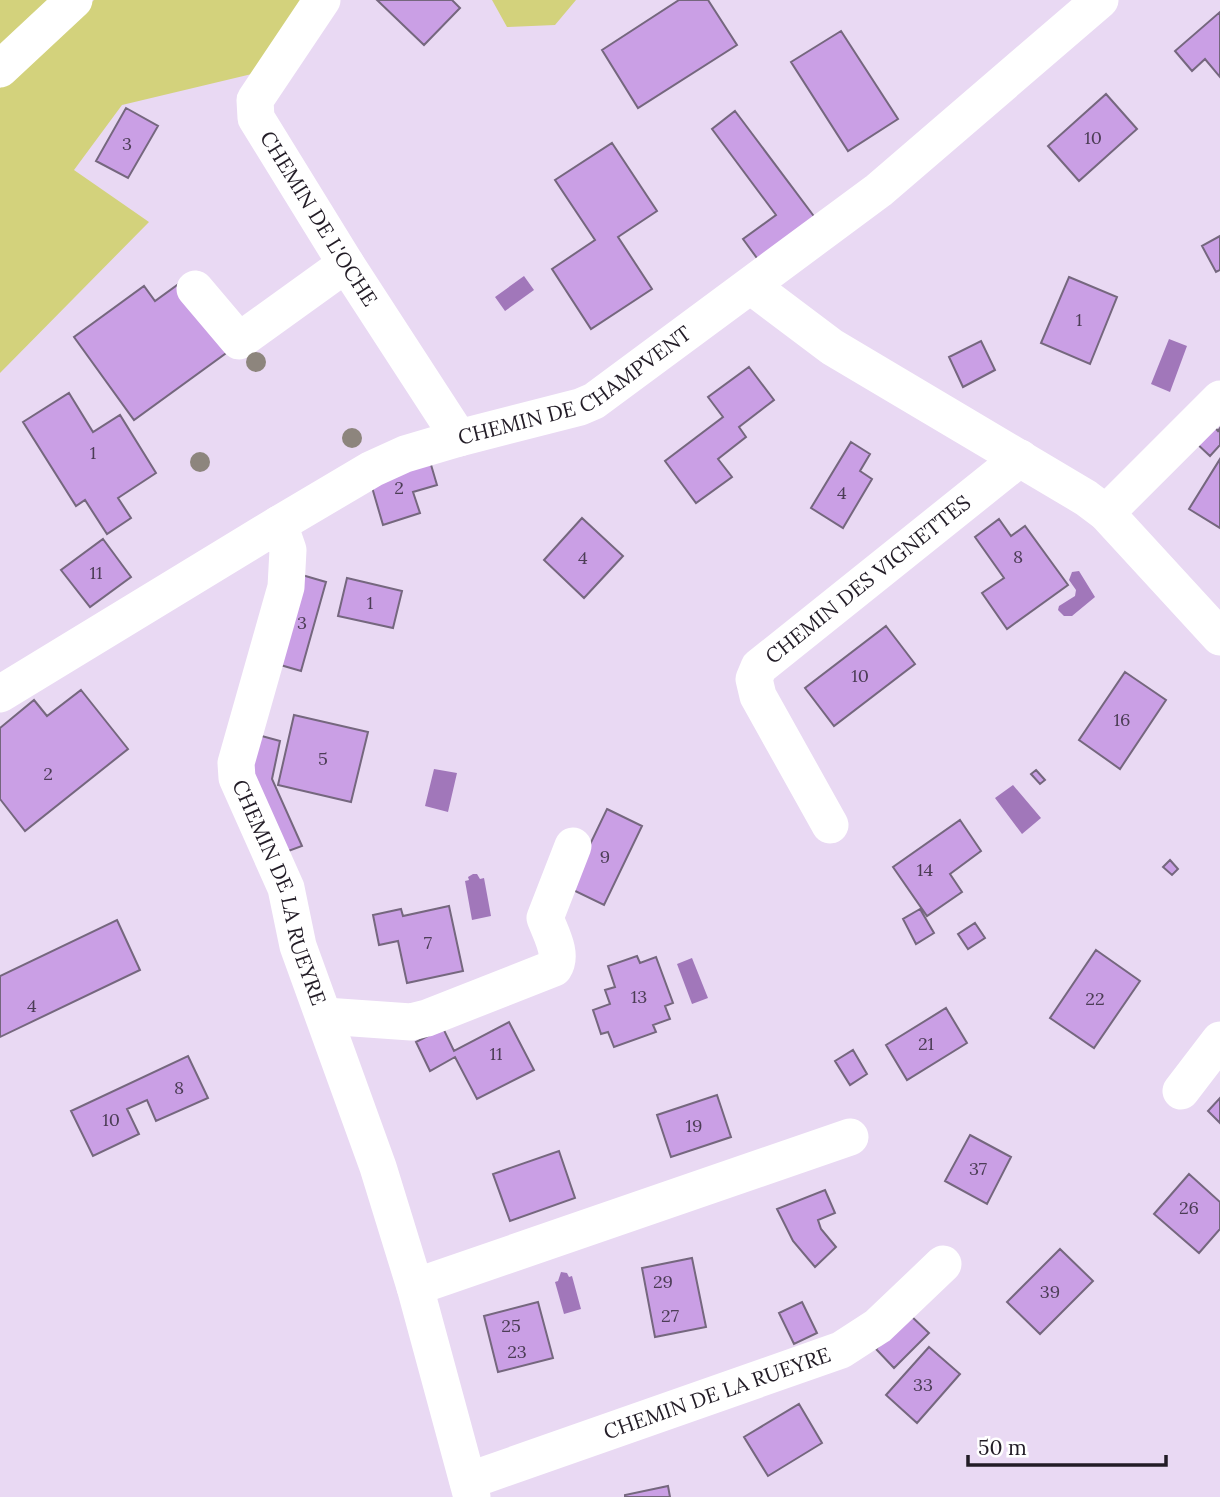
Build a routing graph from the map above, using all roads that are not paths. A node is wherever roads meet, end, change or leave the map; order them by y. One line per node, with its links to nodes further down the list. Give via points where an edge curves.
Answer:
1 (74, 0): 4 (street)
2 (322, 0): 5 (street, CHEMIN DE L'OCHE, via 255,100 256,118)
3 (1100, 0): 6 (street, CHEMIN DE CHAMPVENT, via 879,190)
4 (0, 69)
5 (346, 264): 7 (street, via 239,341); 9 (street, CHEMIN DE L'OCHE)
6 (751, 286): 9 (street, CHEMIN DE CHAMPVENT, via 594,401); 10 (street, via 832,347)
7 (195, 289)
8 (1220, 400): 11 (street)
9 (459, 438): 12 (street, CHEMIN DE CHAMPVENT, via 372,469)
10 (1020, 458): 11 (street); 15 (street, CHEMIN DES VIGNETTES, via 758,667 754,679 758,696)
11 (1106, 513): 13 (street)
12 (279, 524): 14 (street, CHEMIN DE CHAMPVENT); 17 (street, CHEMIN DE LA RUEYRE, via 288,550 286,587 236,762 237,778 286,888 298,946)
13 (1220, 637)
14 (0, 694)
15 (830, 825)
16 (573, 846): 17 (street, CHEMIN DE LA RUEYRE, via 545,918 557,952 554,968 411,1022)
17 (325, 1016): 22 (street, CHEMIN DE LA RUEYRE)
18 (1220, 1040): 19 (street)
19 (1181, 1091)
20 (850, 1137): 22 (street)
21 (943, 1264): 23 (street, CHEMIN DE LA RUEYRE, via 878,1326 841,1350)
22 (415, 1287): 23 (street, CHEMIN DE LA RUEYRE)
23 (470, 1489)

